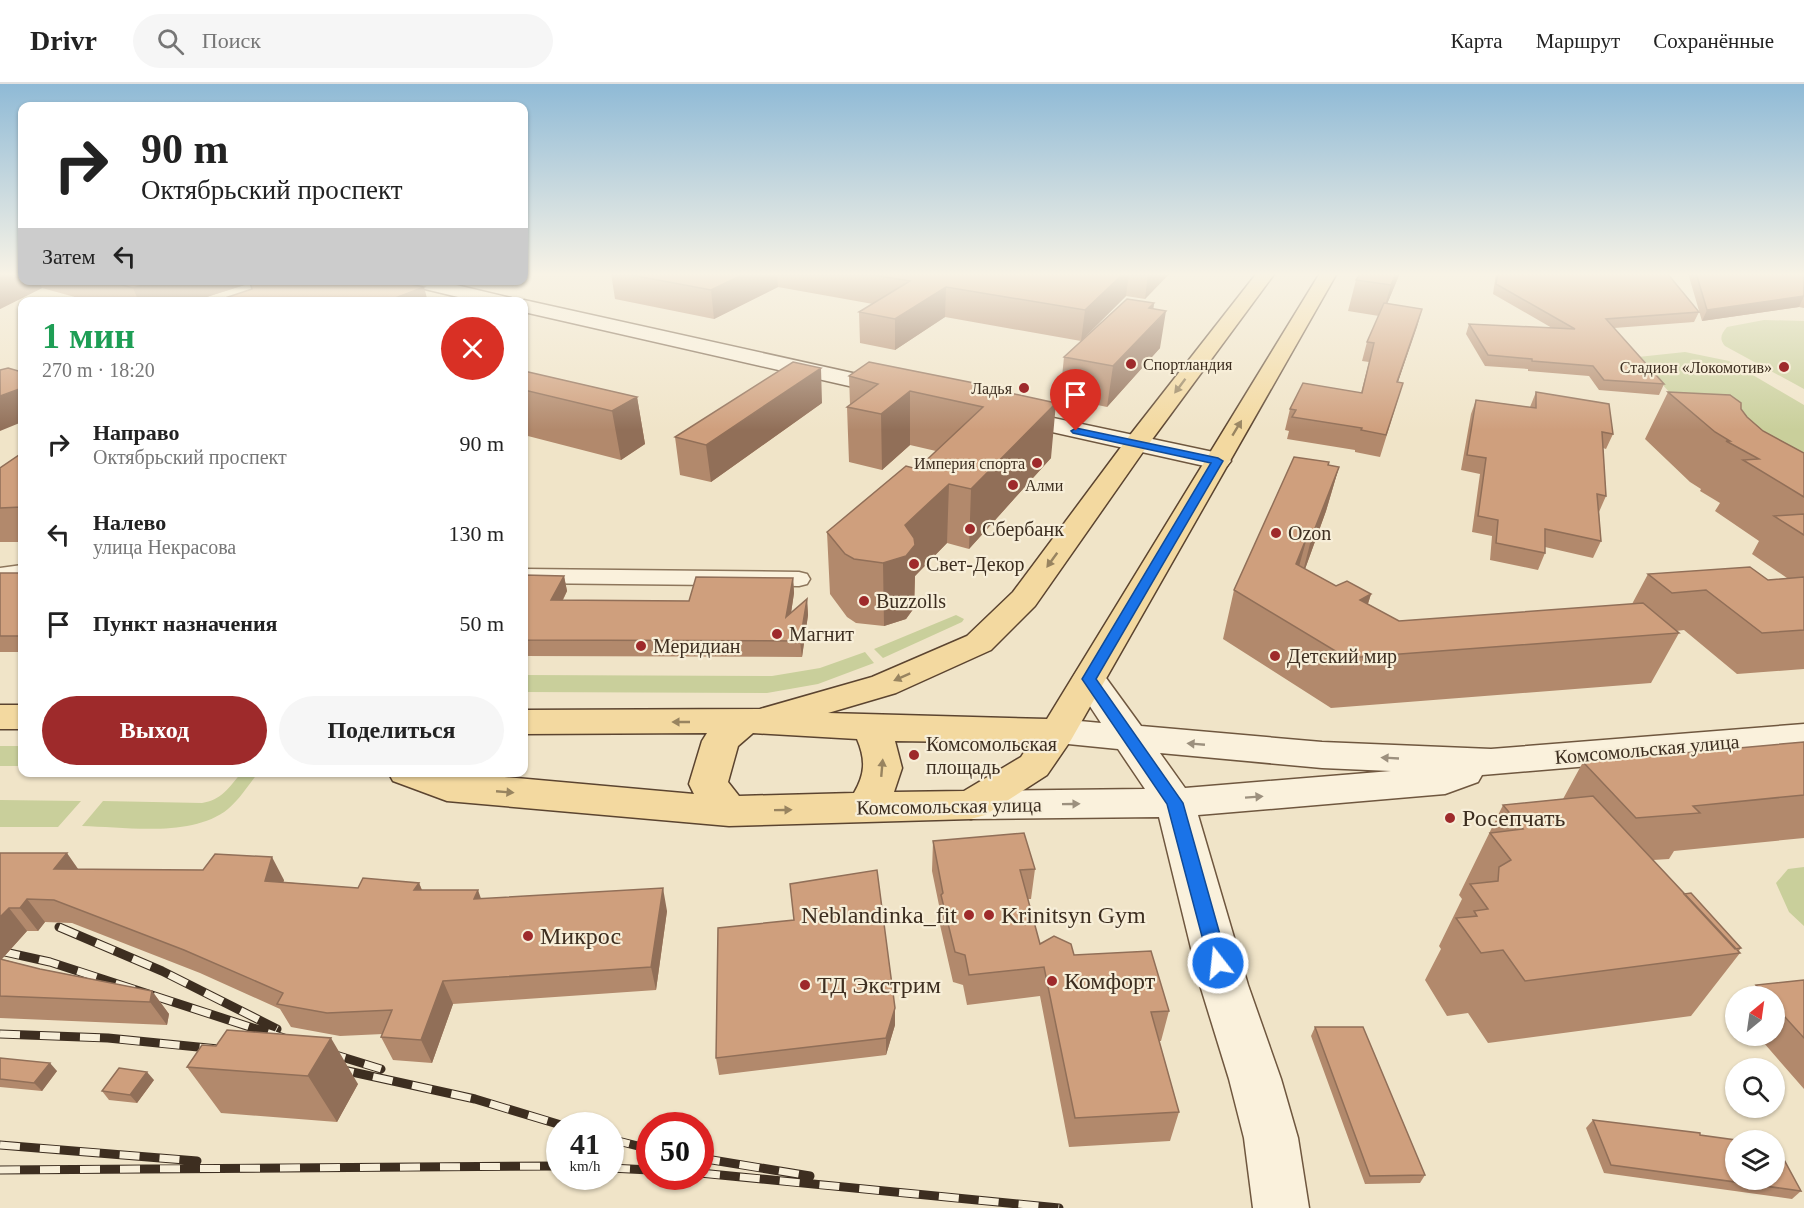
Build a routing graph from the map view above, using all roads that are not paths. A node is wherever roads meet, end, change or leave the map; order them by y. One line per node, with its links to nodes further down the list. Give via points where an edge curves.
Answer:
1 (611, 325): 4 (main road)
2 (1226, 325): 6 (main road, one-way to 6)
3 (1298, 325): 7 (main road, one-way to 3)
4 (916, 394)
5 (991, 411): 6 (main road)
6 (1136, 444): 7 (main road); 15 (main road, one-way to 15, via 1024,599 979,643 884,685)
7 (1218, 461): 12 (main road)
8 (18, 573): 9 (street)
9 (0, 575)
10 (528, 576): 11 (street)
11 (800, 579)
12 (1089, 679): 18 (main road); 20 (main road)
13 (0, 717): 14 (main road)
14 (18, 717)
15 (752, 721): 16 (main road, Комсомольская улица, one-way to 16); 17 (main road, Комсомольская улица); 27 (main road, via 721,741 708,784)
16 (528, 722)
17 (870, 728): 18 (main road, Комсомольская улица); 26 (main road, one-way to 17, via 883,775 883,753)
18 (1058, 731): 20 (main road, Комсомольская улица); 25 (main road, via 1034,766)
19 (1804, 736): 21 (main road, Комсомольская улица)
20 (1130, 738): 21 (main road, Комсомольская улица, one-way to 20, via 1322,755); 24 (main road)
21 (1491, 762): 24 (main road, Комсомольская улица, one-way to 21, via 1445,780)
22 (436, 777): 23 (main road, Комсомольская улица)
23 (453, 780): 27 (main road, Комсомольская улица, one-way to 27)
24 (1175, 803): 25 (main road, Комсомольская улица, one-way to 24); 28 (main road, via 1271,1138)
25 (971, 805): 26 (main road, Комсомольская улица)
26 (866, 808): 27 (main road, Комсомольская улица, one-way to 26)
27 (729, 811)
28 (1281, 1208)

